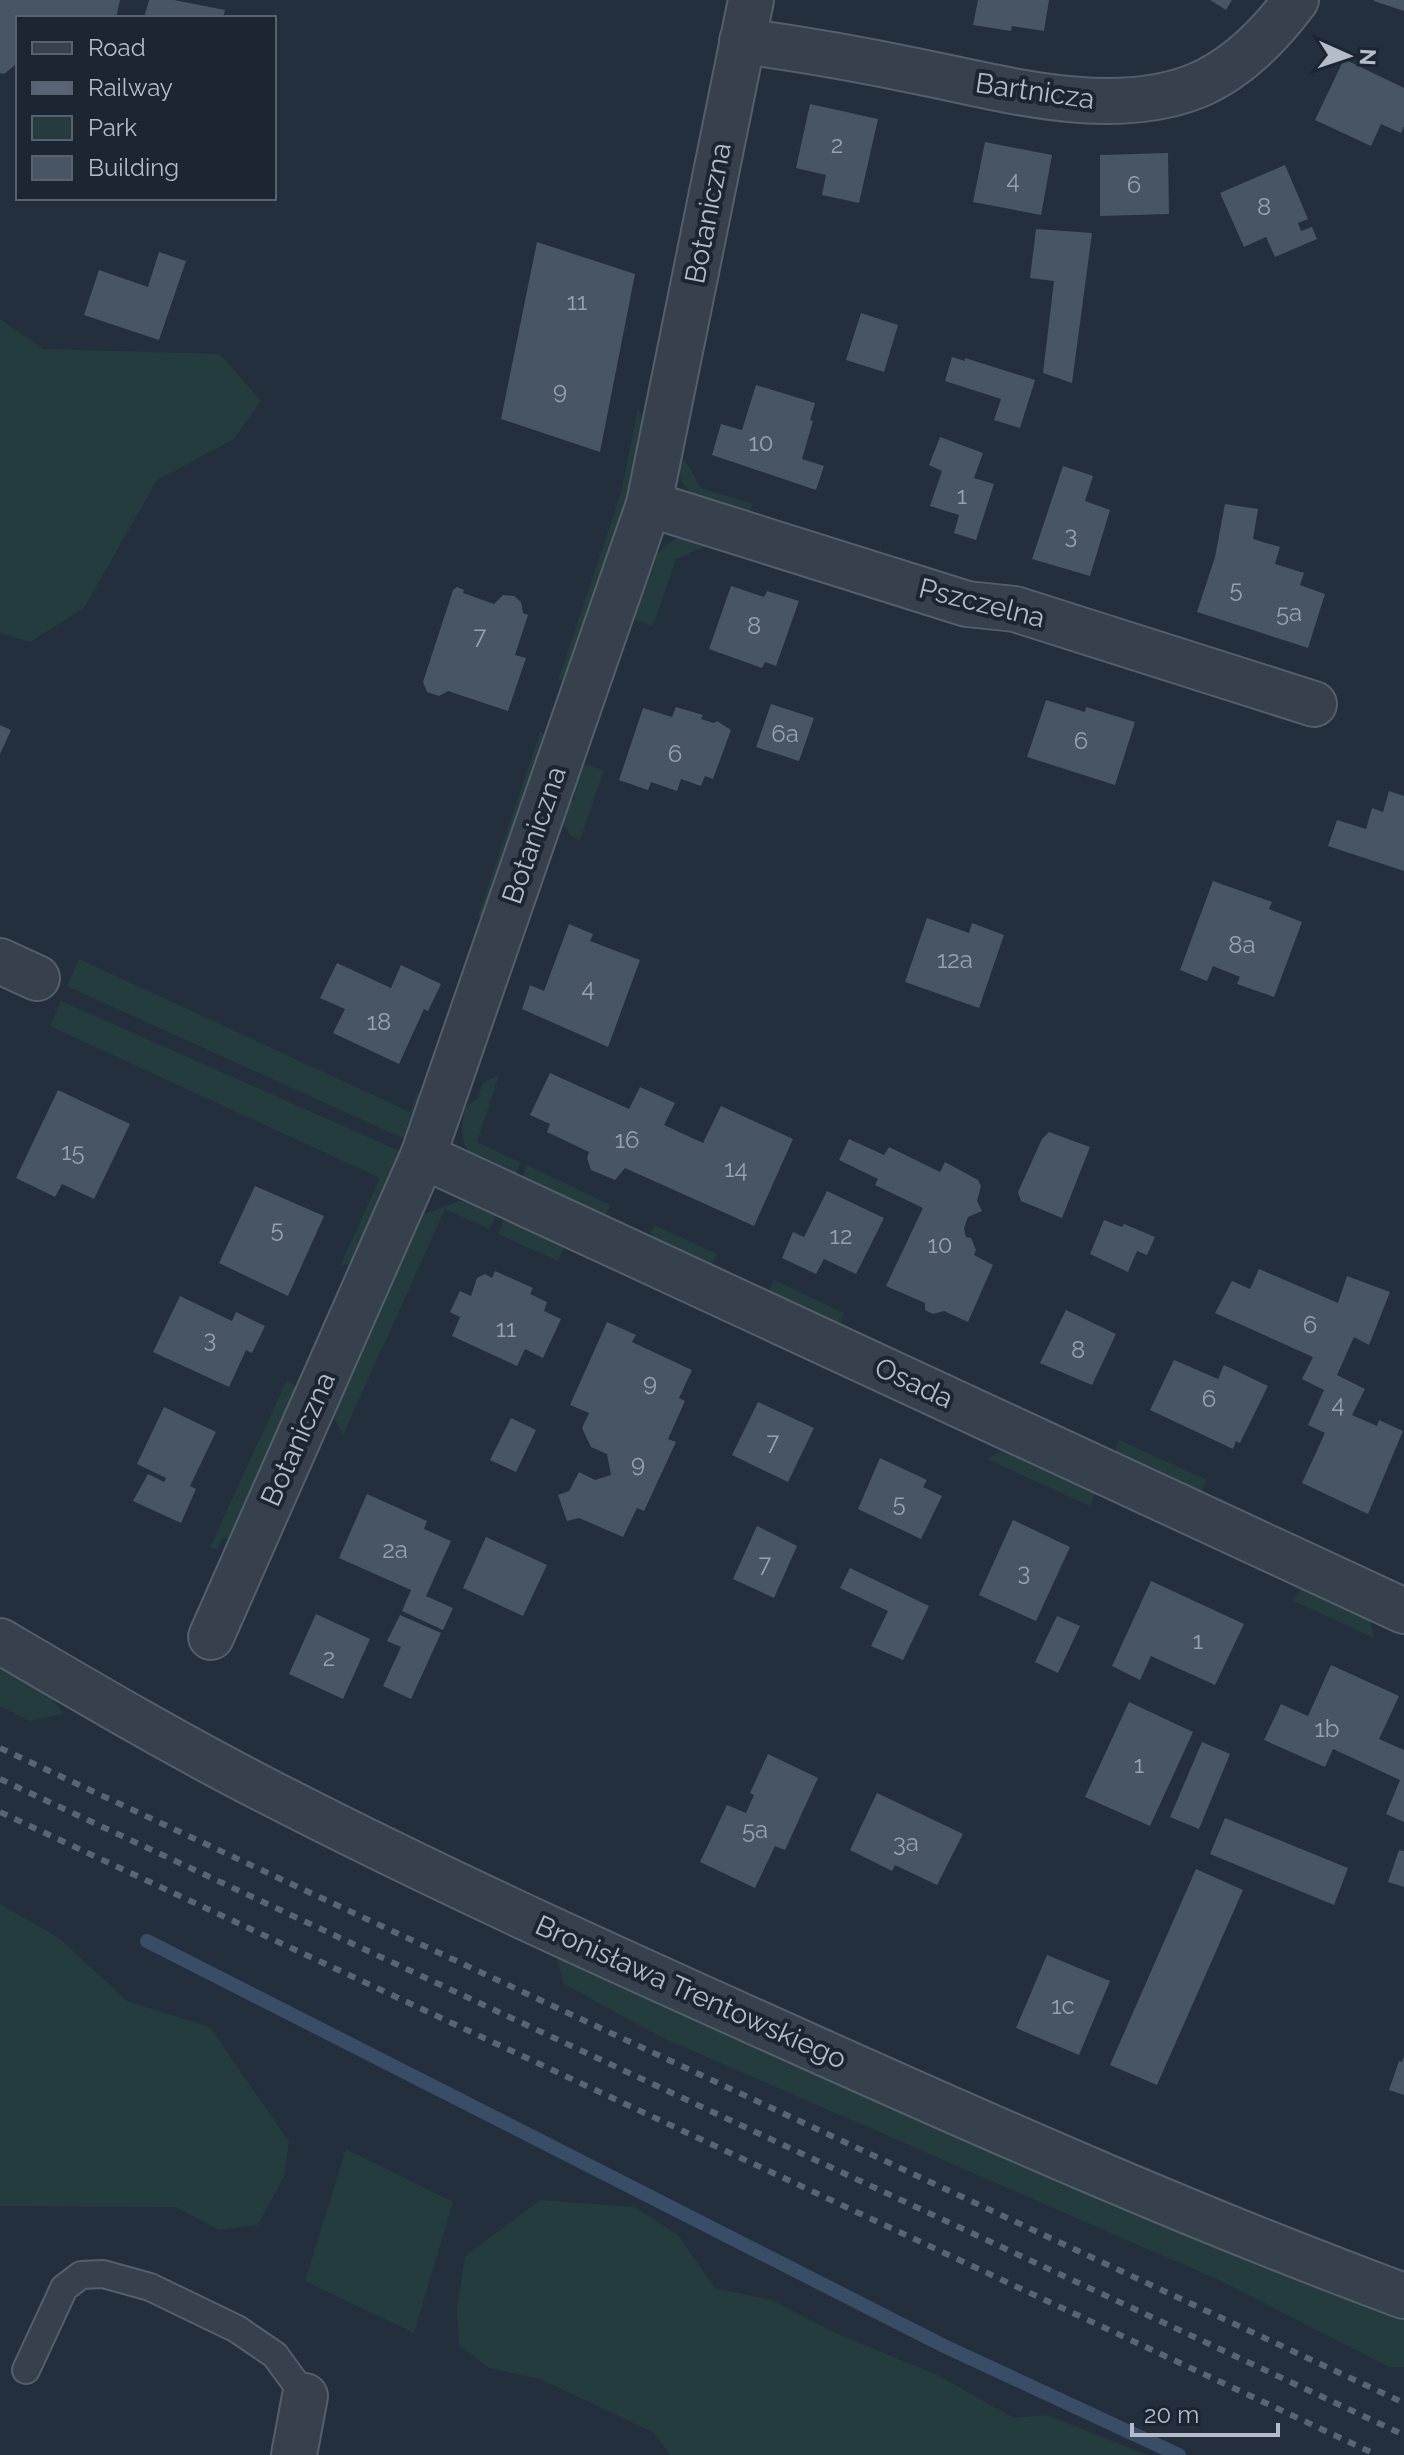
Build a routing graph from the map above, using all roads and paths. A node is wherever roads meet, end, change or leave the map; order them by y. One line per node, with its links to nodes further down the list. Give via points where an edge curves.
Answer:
1 (1296, 0): 2 (street, Bartnicza, via 1226,70 1195,86 1118,101 1056,99 827,53)
2 (747, 20): 3 (street, Botaniczna)
3 (649, 504): 4 (street, Pszczelna, via 967,604 1015,609); 5 (street, Botaniczna)
4 (1314, 704)
5 (423, 1156): 6 (street, Osada); 7 (street, Botaniczna)
6 (1404, 1611)
7 (211, 1637)
8 (0, 1641): 9 (street, Bronisława Trentowskiego, via 265,1790 598,1952 1284,2252)
9 (1404, 2296)
10 (26, 2370): 11 (lane, via 64,2288 81,2275 103,2274 150,2287 237,2329 275,2355)
11 (305, 2396): 12 (street)
12 (294, 2455)

